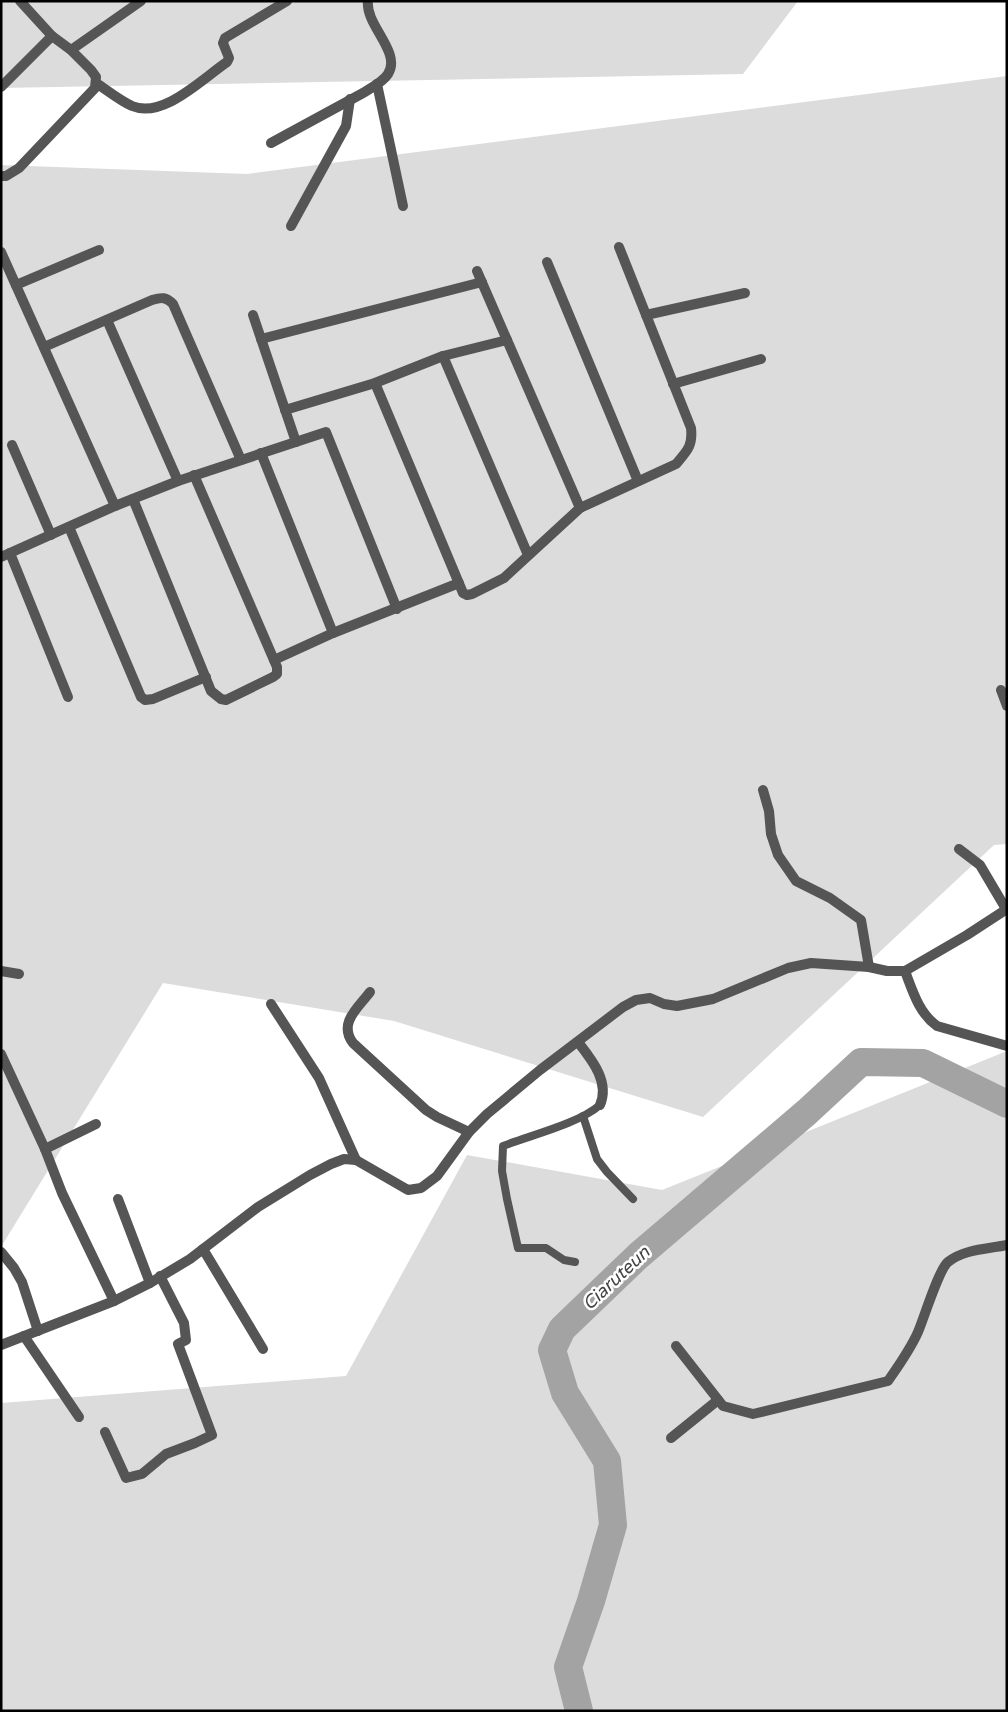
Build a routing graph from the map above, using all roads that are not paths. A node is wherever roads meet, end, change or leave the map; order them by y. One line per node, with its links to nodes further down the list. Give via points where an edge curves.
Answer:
1 (20, 1): 5 (street)
2 (142, 1): 6 (street)
3 (287, 1): 7 (street, via 225,38 223,43 229,58 226,62 178,98 160,107 133,106)
4 (368, 1): 8 (street, via 371,20 390,53 391,61 388,74)
5 (52, 36): 6 (street); 9 (street)
6 (71, 50): 7 (street, via 91,70)
7 (96, 83): 12 (street, via 95,88 19,168)
8 (377, 84): 10 (street); 13 (street)
9 (1, 87)
10 (350, 99): 11 (street); 14 (street, via 346,126)
11 (271, 143)
12 (1, 176)
13 (403, 206)
14 (292, 226)
15 (619, 247): 24 (street)
16 (99, 250): 21 (street)
17 (1, 252): 21 (street)
18 (547, 262): 40 (street)
19 (477, 271): 20 (street)
20 (482, 282): 26 (street); 27 (street)
21 (16, 285): 28 (street)
22 (745, 293): 24 (street)
23 (252, 315): 26 (street)
24 (646, 315): 32 (street)
25 (107, 320): 28 (street); 37 (street, via 161,297 168,298); 39 (street)
26 (261, 339): 33 (street)
27 (507, 340): 29 (street); 43 (street)
28 (44, 347): 42 (street)
29 (443, 356): 31 (street); 47 (street)
30 (761, 360): 32 (street)
31 (375, 384): 33 (street); 48 (street)
32 (673, 384): 40 (street, via 691,428 692,440 676,464)
33 (285, 410): 34 (street)
34 (296, 442): 36 (street); 49 (street, via 326,432)
35 (12, 445): 45 (street)
36 (261, 453): 37 (street); 50 (street)
37 (241, 460): 38 (street)
38 (194, 475): 39 (street); 51 (street)
39 (178, 481): 41 (street)
40 (638, 481): 43 (street)
41 (133, 499): 42 (street); 52 (street)
42 (115, 506): 44 (street)
43 (580, 508): 47 (street)
44 (70, 527): 45 (street); 52 (street, via 141,697 152,699)
45 (51, 535): 46 (street)
46 (6, 555): 54 (street)
47 (528, 555): 48 (street, via 504,578 472,594 463,593)
48 (459, 584): 49 (street)
49 (397, 609): 50 (street)
50 (333, 633): 51 (street)
51 (274, 660): 52 (street, via 277,674 226,700 215,696)
52 (206, 677)
53 (1001, 690): 55 (street)
54 (68, 697)
55 (1007, 706)
56 (763, 790): 59 (street, via 778,855 796,881 830,898 861,920)
57 (959, 849): 58 (street, via 980,865)
58 (1007, 909): 61 (street, via 968,936)
59 (869, 967): 61 (street); 65 (street, via 811,963 788,968 713,998 678,1006 650,998 636,1000)
60 (1, 971): 62 (street)
61 (905, 971): 66 (street, via 922,1011 937,1026)
62 (19, 974)
63 (370, 992): 71 (street, via 350,1018 347,1035 426,1110)
64 (271, 1004): 73 (street, via 319,1078)
65 (578, 1042): 68 (street, via 597,1067 604,1096); 71 (street, via 500,1103)
66 (1007, 1046)
67 (1, 1054): 72 (street)
68 (600, 1105): 69 (lane)
69 (583, 1116): 75 (lane, via 597,1158); 79 (lane, via 503,1146 502,1171 518,1248 546,1248 564,1260)
70 (96, 1124): 72 (street)
71 (469, 1132): 73 (street, via 437,1176 421,1188 408,1190)
72 (45, 1149): 82 (street, via 62,1193)
73 (356, 1160): 77 (street, via 344,1159 310,1175 258,1207)
74 (118, 1199): 81 (street)
75 (633, 1199)
76 (1007, 1245): 88 (street, via 963,1253 947,1262 911,1346 888,1381 753,1414 723,1406)
77 (203, 1249): 80 (street); 87 (street)
78 (1, 1252): 83 (street, via 22,1282)
79 (575, 1262)
80 (160, 1276): 81 (street); 90 (street, via 184,1324 186,1340 178,1344 212,1435 166,1454 142,1474 126,1478)
81 (150, 1282): 82 (street)
82 (114, 1301): 83 (street)
83 (38, 1330): 84 (street)
84 (24, 1336): 85 (street); 89 (street)
85 (1, 1345)
86 (676, 1346): 88 (street)
87 (263, 1349)
88 (718, 1400): 91 (street)
89 (79, 1417)
90 (105, 1432)
91 (671, 1438)

